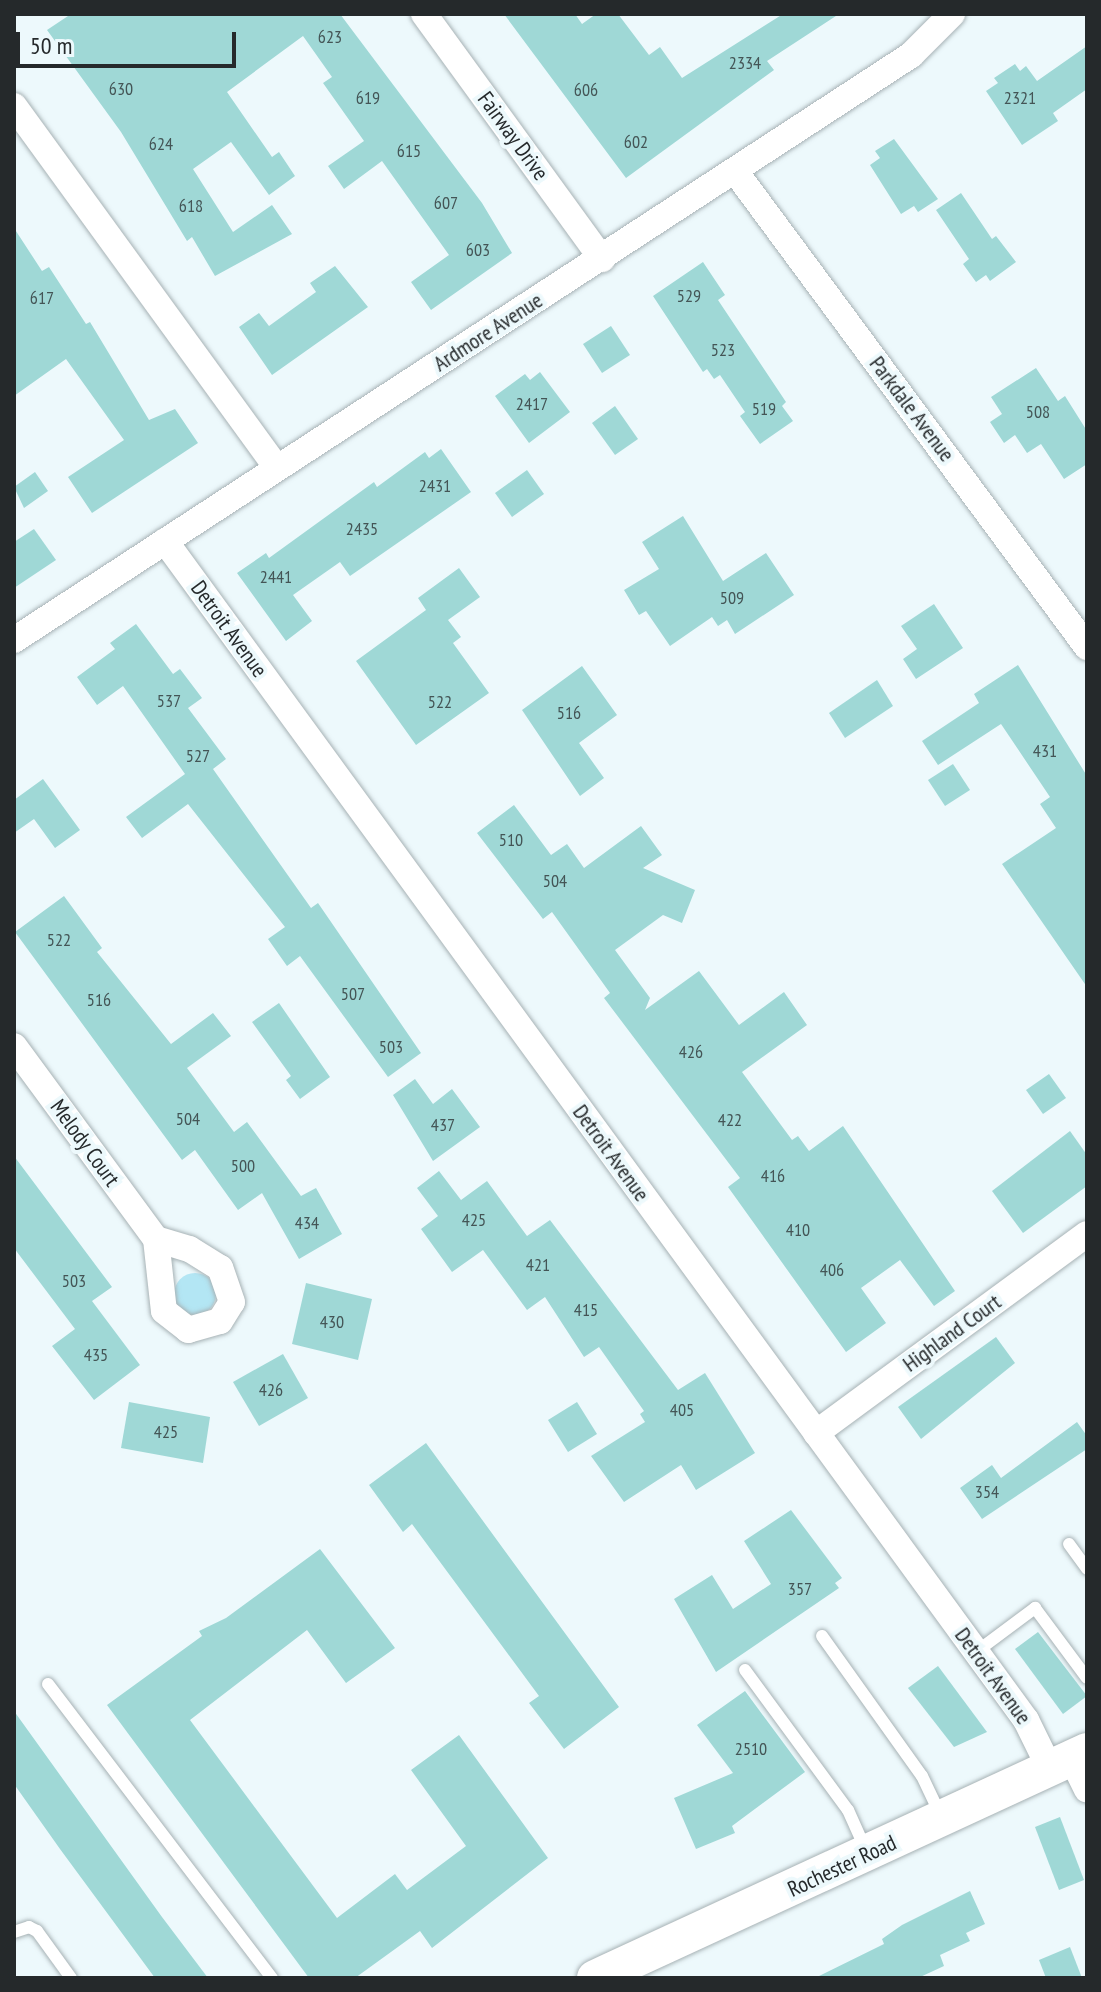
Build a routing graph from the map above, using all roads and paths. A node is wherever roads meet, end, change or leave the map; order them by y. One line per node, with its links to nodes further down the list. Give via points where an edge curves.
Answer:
1 (424, 14): 5 (street, Fairway Drive)
2 (952, 14): 4 (street, Ardmore Avenue, via 911,55)
3 (14, 106): 6 (street)
4 (735, 171): 5 (street, Ardmore Avenue); 9 (street, Parkdale Avenue)
5 (602, 259): 6 (street, Ardmore Avenue)
6 (277, 468): 7 (street, Ardmore Avenue)
7 (165, 541): 8 (street, Ardmore Avenue); 13 (street, Detroit Avenue)
8 (14, 640)
9 (1087, 647)
10 (14, 1046): 12 (street, Melody Court)
11 (1087, 1234): 13 (street, Highland Court)
12 (156, 1239)
13 (816, 1433): 17 (street, Detroit Avenue)
14 (1069, 1544): 15 (lane)
15 (1087, 1569)
16 (822, 1636): 22 (lane, via 922,1776)
17 (976, 1652): 19 (lane, via 1035,1608); 21 (street, Detroit Avenue, via 1026,1720)
18 (745, 1670): 23 (lane, via 848,1810)
19 (1087, 1678)
20 (48, 1684): 26 (lane)
21 (1074, 1768): 22 (main road, Rochester Road)
22 (942, 1819): 23 (main road, Rochester Road)
23 (869, 1854): 27 (main road, Rochester Road)
24 (14, 1932): 25 (lane, via 29,1927 37,1931)
25 (71, 1978)
26 (272, 1978)
27 (595, 1978)

